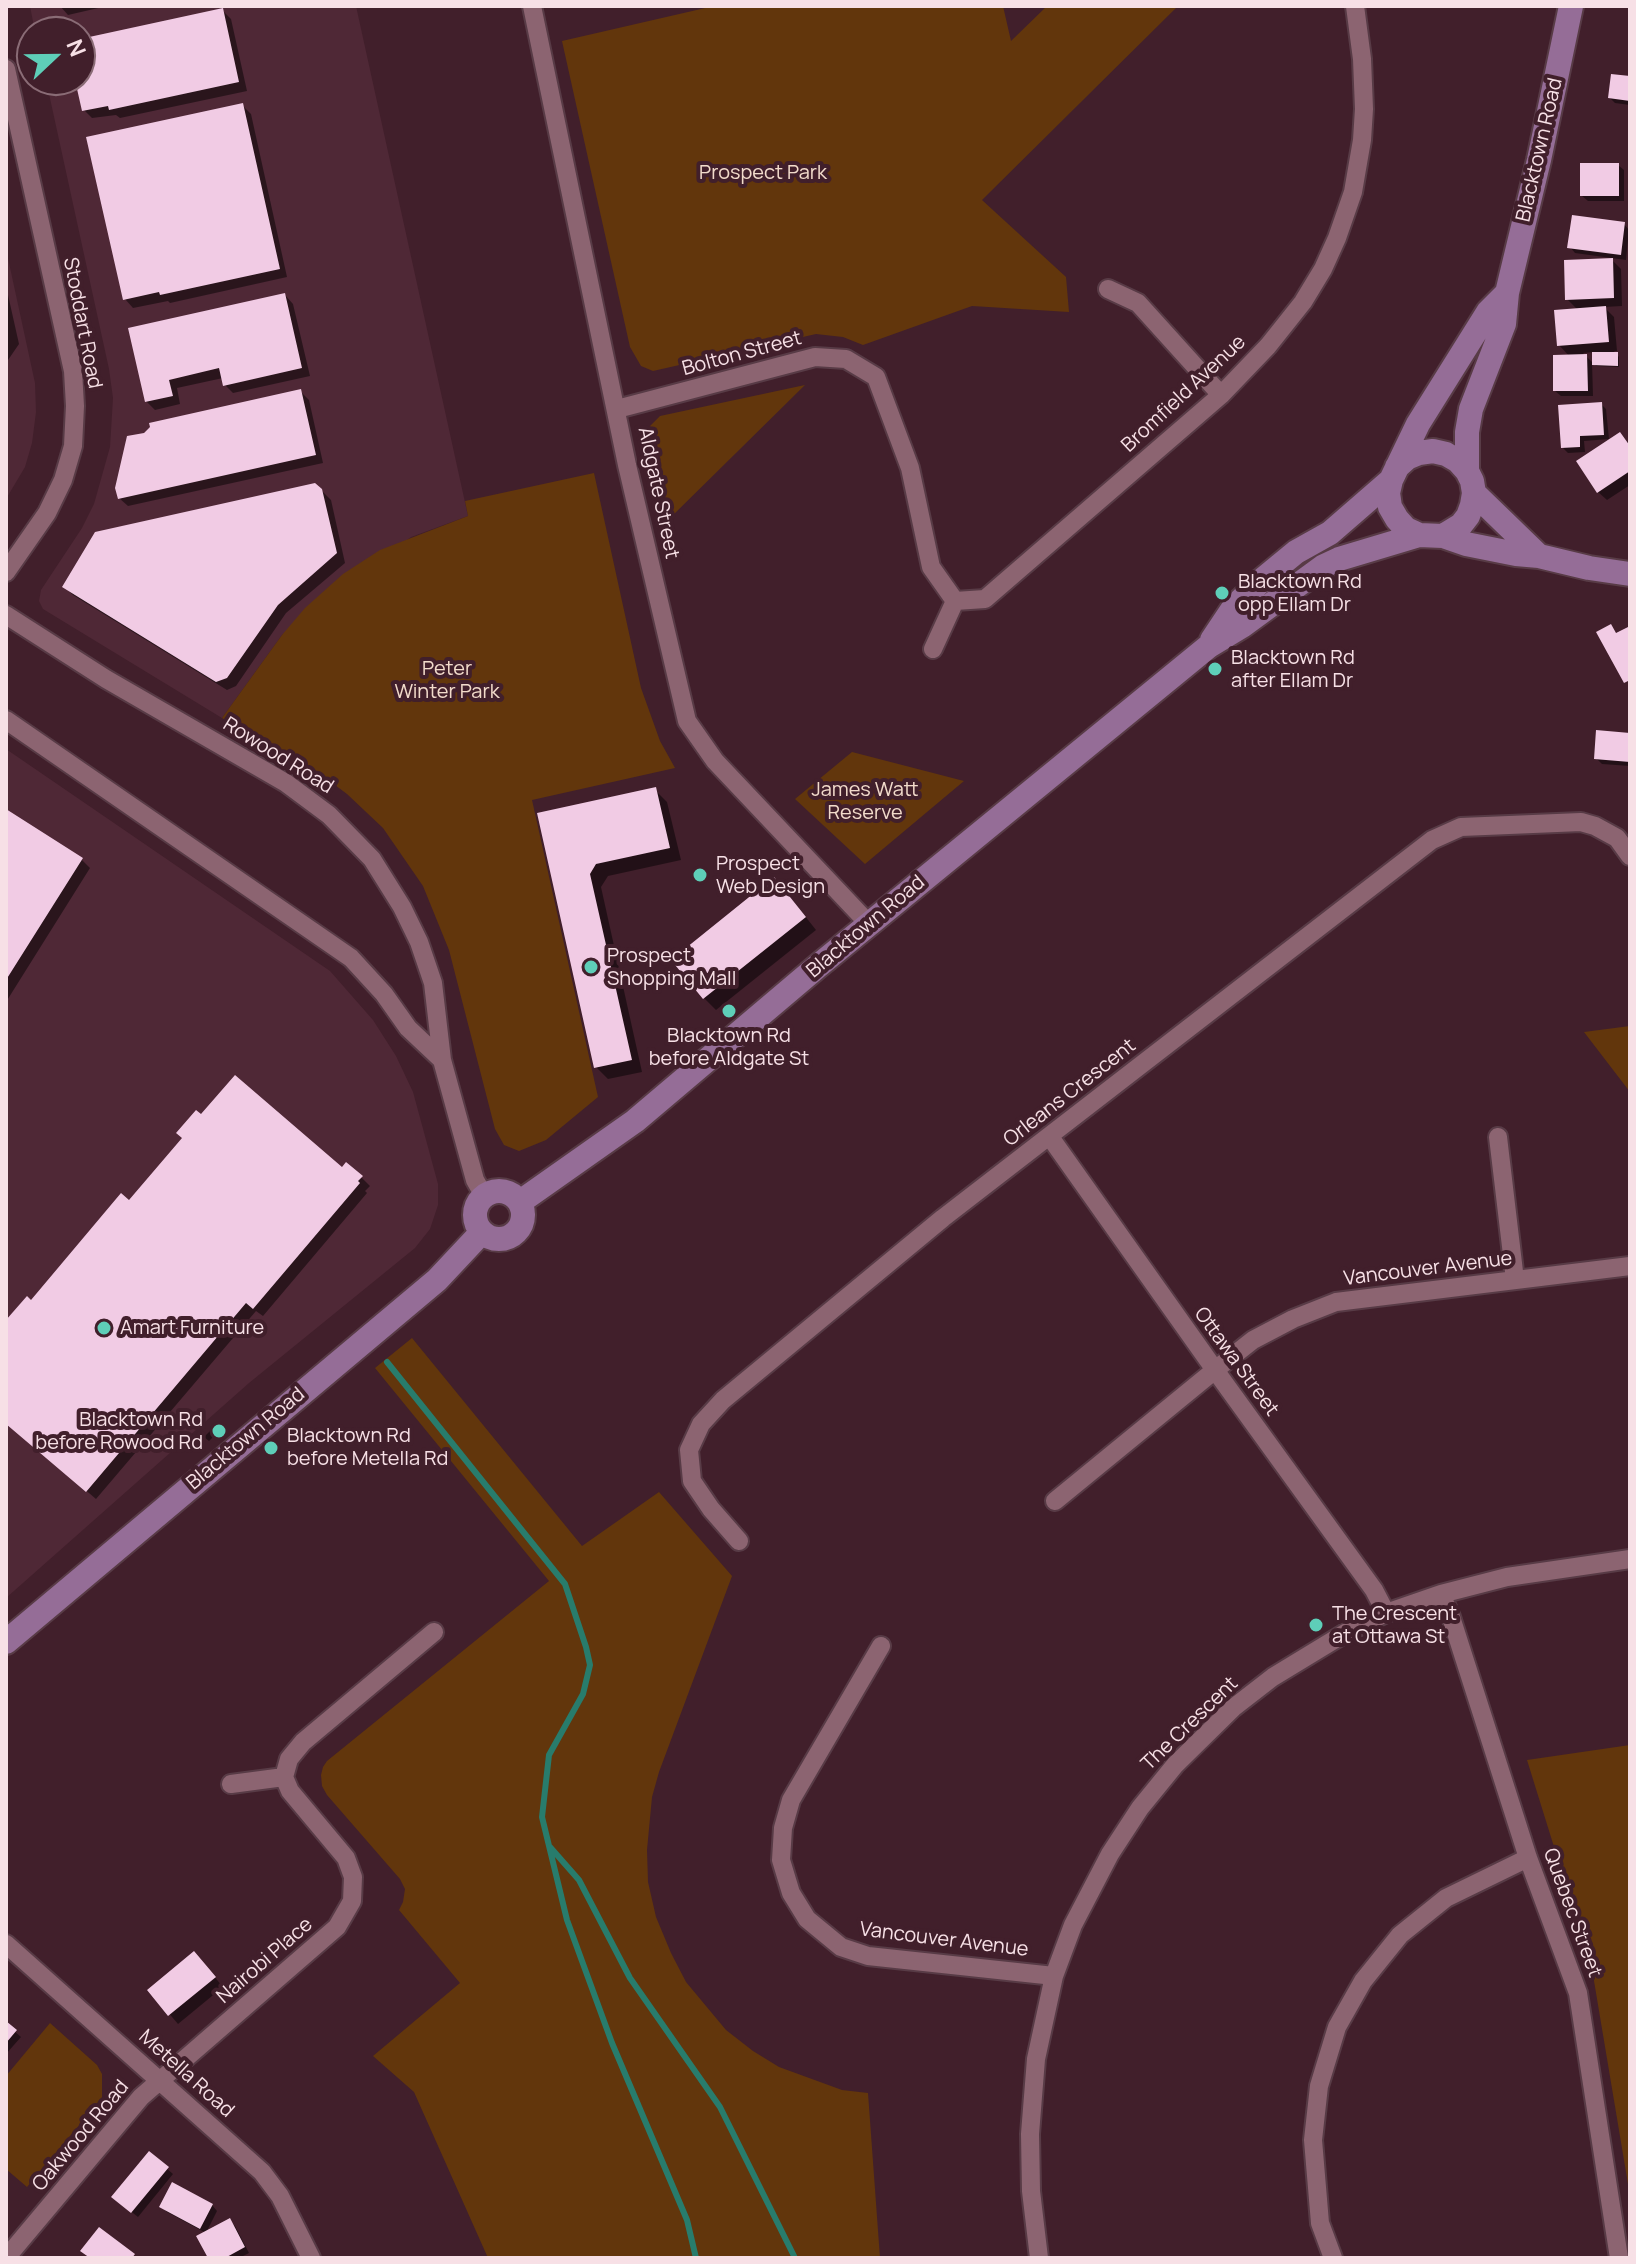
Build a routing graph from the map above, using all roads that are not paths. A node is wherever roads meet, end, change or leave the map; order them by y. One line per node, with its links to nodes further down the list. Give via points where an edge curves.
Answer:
1 (532, 6): 8 (street, Aldgate Street)
2 (1355, 6): 7 (street, Bromfield Avenue, via 1364,109 1353,192 1323,269 1303,302)
3 (1571, 6): 6 (main road, Blacktown Road)
4 (6, 69): 13 (street, Stoddart Road, via 73,371 75,406 73,446 63,480)
5 (1108, 289): 7 (street, via 1138,303)
6 (1507, 293): 9 (main road, Blacktown Road, via 1488,312 1418,424); 10 (main road, Blacktown Road, via 1504,324 1471,409)
7 (1221, 395): 15 (street, Bromfield Avenue, via 985,599)
8 (617, 409): 15 (street, Bolton Street, via 815,357 846,359 876,377 910,468 931,567); 21 (street, Aldgate Street, via 687,721 715,761)
9 (1394, 474): 10 (main road, via 1407,458 1433,451 1458,461); 11 (main road, via 1388,493 1397,519 1406,529); 17 (main road, Blacktown Road, via 1330,533 1262,580 1234,607)
10 (1470, 482): 11 (main road, via 1468,516 1453,531); 12 (main road)
11 (1431, 536): 12 (main road); 17 (main road, Blacktown Road, via 1324,566)
12 (1539, 556): 14 (main road)
13 (6, 572)
14 (1630, 574)
15 (955, 601): 18 (street)
16 (6, 615): 22 (street, Rowood Road, via 286,783 347,831 387,880 419,942 433,983)
17 (1209, 646): 21 (main road, Blacktown Road)
18 (933, 649)
19 (6, 720): 22 (street, via 351,958 408,1028)
20 (1630, 856): 23 (street, Orleans Crescent, via 1617,838 1581,822 1461,827 1432,840)
21 (869, 924): 26 (main road, Blacktown Road, via 635,1121)
22 (442, 1060): 25 (street, Rowood Road)
23 (1050, 1137): 30 (street, Ottawa Street); 32 (street, Orleans Crescent, via 906,1248 701,1424 689,1450 692,1481)
24 (1498, 1137): 29 (street)
25 (484, 1196): 26 (main road, via 507,1192); 27 (main road, via 476,1210)
26 (520, 1202): 27 (main road, via 523,1217 511,1236 496,1239)
27 (482, 1232): 37 (main road, Blacktown Road, via 437,1280)
28 (1630, 1266): 29 (street, Vancouver Avenue)
29 (1515, 1280): 30 (street, Vancouver Avenue, via 1336,1302 1253,1340)
30 (1215, 1370): 31 (street, Vancouver Avenue); 35 (street, Ottawa Street)
31 (1055, 1501)
32 (739, 1541)
33 (1630, 1559): 34 (street, The Crescent, via 1507,1577)
34 (1441, 1594): 35 (street, The Crescent); 41 (street, Quebec Street)
35 (1386, 1613): 43 (street, The Crescent, via 1273,1677 1175,1765 1110,1854 1073,1925)
36 (434, 1632): 39 (street, via 303,1742 289,1759)
37 (6, 1642)
38 (881, 1646): 43 (street, Vancouver Avenue, via 791,1800 781,1860 791,1893 807,1919 841,1947 868,1956)
39 (284, 1777): 40 (street); 44 (street, Nairobi Place, via 346,1858 353,1877 352,1901 337,1927)
40 (231, 1784)
41 (1528, 1858): 48 (street, via 1446,1898 1400,1935 1363,1981 1337,2027 1319,2086 1313,2140 1320,2223); 49 (street, Quebec Street, via 1578,1993)
42 (6, 1944): 44 (street, Metella Road)
43 (1054, 1976): 47 (street, The Crescent, via 1036,2059 1030,2134)
44 (160, 2080): 45 (street, Oakwood Road); 46 (street, Metella Road, via 262,2172)
45 (6, 2258)
46 (311, 2258)
47 (1039, 2258)
48 (1333, 2258)
49 (1619, 2258)

